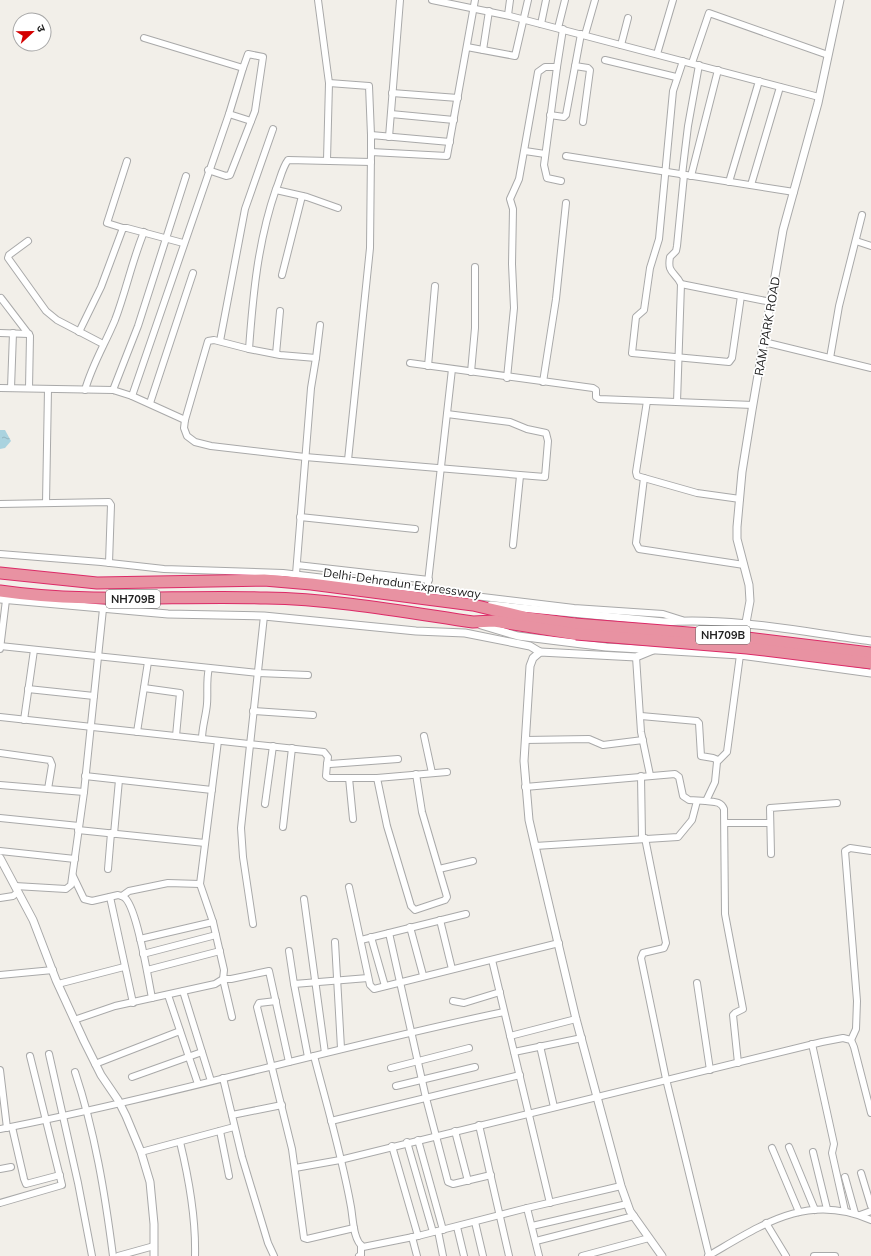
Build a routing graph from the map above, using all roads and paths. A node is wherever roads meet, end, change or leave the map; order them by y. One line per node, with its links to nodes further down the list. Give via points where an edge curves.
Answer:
1 (318, 0): 37 (street)
2 (400, 0): 39 (street)
3 (432, 0): 12 (street)
4 (475, 0): 13 (street)
5 (510, 0): 15 (street)
6 (528, 0): 17 (street)
7 (546, 0): 18 (street)
8 (565, 0): 19 (street)
9 (595, 0): 20 (street)
10 (673, 0): 25 (street)
11 (840, 0): 26 (street, RAM PARK ROAD)
12 (458, 3): 13 (street)
13 (474, 8): 14 (street); 23 (street)
14 (490, 12): 15 (street); 24 (street)
15 (508, 15): 17 (street)
16 (628, 18): 22 (street)
17 (523, 19): 18 (street); 24 (street, via 515,56)
18 (541, 24): 19 (street)
19 (560, 29): 20 (street); 32 (street)
20 (583, 35): 22 (street); 31 (street)
21 (144, 38): 33 (street)
22 (621, 45): 25 (street)
23 (467, 47): 24 (street); 41 (street)
24 (483, 50)
25 (657, 54): 28 (street)
26 (828, 55): 29 (street, via 709,13); 40 (street, RAM PARK ROAD)
27 (605, 60): 35 (street)
28 (682, 61): 29 (street); 35 (street)
29 (692, 64): 30 (street)
30 (699, 65): 34 (street); 61 (street, via 688,126)
31 (575, 66): 44 (street, via 566,115); 47 (street, via 590,70)
32 (557, 67): 44 (street); 52 (street, via 545,67 538,72)
33 (243, 68): 42 (street); 46 (street, via 248,54 263,57 257,100)
34 (718, 70): 36 (street); 61 (street)
35 (676, 77): 60 (street)
36 (759, 81): 38 (street); 64 (street)
37 (329, 83): 49 (street, via 369,86); 56 (street)
38 (780, 87): 40 (street); 65 (street)
39 (392, 93): 41 (street); 43 (street)
40 (819, 97): 67 (street, RAM PARK ROAD)
41 (458, 98): 45 (street)
42 (229, 114): 46 (street); 59 (street)
43 (391, 114): 45 (street); 50 (street)
44 (550, 115): 54 (street)
45 (454, 120): 51 (street)
46 (251, 121): 59 (street, via 230,175)
47 (583, 122)
48 (273, 129): 93 (street, via 245,209)
49 (371, 135): 50 (street); 53 (street)
50 (389, 137): 51 (street)
51 (450, 142): 53 (street, via 445,158)
52 (525, 151): 54 (street); 106 (street, via 519,179 510,199 513,209 514,308)
53 (371, 152): 58 (street)
54 (545, 154): 63 (street, via 545,176)
55 (566, 156): 60 (street)
56 (327, 160): 58 (street); 66 (street, via 288,160)
57 (127, 161): 72 (street, via 107,223)
58 (371, 162): 122 (street, via 370,248)
59 (208, 170): 77 (street)
60 (664, 172): 61 (street); 100 (street, via 659,239 650,268 644,310 636,317 632,351 635,355)
61 (686, 175): 64 (street); 82 (street, via 678,246 670,256 669,263 671,272)
62 (186, 176): 74 (street)
63 (561, 181)
64 (729, 182): 65 (street)
65 (751, 185): 67 (street)
66 (276, 190): 68 (street); 96 (street, via 267,215 254,282)
67 (794, 192): 86 (street, RAM PARK ROAD, via 783,230)
68 (302, 196): 70 (street); 81 (street)
69 (566, 203): 107 (street, via 556,299)
70 (338, 208)
71 (862, 215): 76 (street)
72 (123, 228): 73 (street); 89 (street, via 101,287)
73 (144, 232): 74 (street); 95 (street, via 115,319)
74 (166, 238): 77 (street); 113 (street, via 138,326)
75 (28, 241): 89 (street, via 9,255 9,260 46,311)
76 (856, 241): 78 (street); 99 (street, via 839,306)
77 (183, 243): 114 (street)
78 (871, 246)
79 (476, 267): 105 (street)
80 (193, 273): 117 (street)
81 (282, 275)
82 (681, 284): 84 (street); 100 (street)
83 (435, 286): 102 (street)
84 (741, 296): 86 (street); 100 (street, via 730,361)
85 (1, 298): 92 (street)
86 (771, 302): 94 (street, RAM PARK ROAD)
87 (280, 311): 97 (street)
88 (320, 325): 98 (street)
89 (79, 332): 95 (street)
90 (0, 333): 91 (street)
91 (13, 333): 92 (street); 109 (street)
92 (29, 334): 110 (street)
93 (220, 341): 96 (street); 120 (street, via 208,341)
94 (764, 342): 99 (street); 118 (street, RAM PARK ROAD)
95 (103, 344): 112 (street, via 94,361)
96 (249, 349): 97 (street)
97 (276, 354): 98 (street)
98 (316, 358): 121 (street)
99 (830, 358): 103 (street)
100 (679, 359): 116 (street)
101 (410, 363): 102 (street)
102 (428, 366): 104 (street)
103 (871, 368)
104 (452, 369): 105 (street); 119 (street)
105 (471, 372): 106 (street)
106 (507, 378): 107 (street)
107 (543, 382): 115 (street, via 595,389 596,397 599,399)
108 (0, 388): 109 (street)
109 (11, 388): 110 (street)
110 (28, 388): 111 (street)
111 (48, 389): 112 (street); 127 (street)
112 (85, 390): 113 (street)
113 (113, 390): 114 (street)
114 (132, 396): 117 (street)
115 (647, 401): 116 (street); 125 (street, via 636,472 637,476)
116 (677, 402): 118 (street)
117 (150, 404): 120 (street)
118 (752, 405): 126 (street, RAM PARK ROAD)
119 (447, 414): 123 (street); 124 (street, via 510,422 546,433 548,441 545,477)
120 (185, 420): 121 (street, via 186,436 203,445)
121 (306, 458): 122 (street); 129 (street)
122 (348, 460): 123 (street)
123 (441, 469): 124 (street); 138 (street)
124 (520, 476): 131 (street)
125 (644, 478): 126 (street, via 697,493); 135 (street, via 636,543 639,549)
126 (740, 499): 135 (street, RAM PARK ROAD, via 737,539)
127 (46, 503): 128 (street); 133 (street, via 110,503)
128 (0, 504)
129 (300, 517): 130 (street); 134 (street)
130 (415, 529)
131 (513, 545)
132 (0, 554): 133 (street)
133 (109, 563): 137 (street, via 164,569)
134 (297, 564): 137 (street); 138 (street)
135 (744, 565): 146 (street, RAM PARK ROAD, via 750,600)
136 (0, 574): 141 (highway, Delhi-Dehradun Expressway / NH709B, via 97,583 264,580)
137 (296, 574): 139 (street)
138 (429, 580): 139 (street)
139 (427, 591): 144 (street, via 574,608 663,614)
140 (2, 596): 142 (street); 145 (highway, Delhi-Dehradun Expressway / NH709B, via 102,599 266,598 331,602); 149 (street)
141 (474, 605): 144 (street, via 664,622); 147 (highway, Delhi-Dehradun Expressway / NH709B)
142 (103, 609): 143 (street, via 168,614); 155 (street)
143 (264, 616): 152 (street, via 416,632 465,633 530,646); 160 (street)
144 (683, 621): 146 (street)
145 (473, 622): 147 (highway, Delhi-Dehradun Expressway / NH709B); 151 (street, via 518,636)
146 (746, 625): 148 (street); 154 (street, RAM PARK ROAD)
147 (575, 629): 153 (highway, Delhi-Dehradun Expressway / NH709B, bridge, via 735,636); 158 (highway, Delhi-Dehradun Expressway / NH709B, bridge)
148 (871, 641)
149 (0, 647): 150 (street)
150 (34, 650): 155 (street); 164 (street)
151 (653, 650): 154 (street); 156 (street)
152 (540, 652): 156 (street); 176 (street, via 530,666)
153 (871, 652)
154 (740, 655): 161 (street); 184 (street, via 727,752)
155 (98, 656): 157 (street); 165 (street)
156 (636, 657): 168 (street)
157 (148, 662): 159 (street); 163 (street)
158 (871, 664)
159 (208, 668): 160 (street); 175 (street, via 207,706)
160 (258, 673): 162 (street); 166 (street)
161 (871, 673)
162 (308, 675)
163 (144, 688): 172 (street); 173 (street, via 180,693)
164 (28, 689): 165 (street); 170 (street)
165 (94, 696): 171 (street)
166 (253, 711): 167 (street); 179 (street)
167 (313, 715)
168 (641, 716): 177 (street); 184 (street, via 697,721 701,756)
169 (0, 717): 170 (street)
170 (24, 720): 171 (street)
171 (91, 728): 172 (street); 190 (street)
172 (137, 732): 173 (street)
173 (176, 736): 175 (street)
174 (424, 736): 187 (street)
175 (202, 739): 178 (street)
176 (525, 740): 177 (street, via 589,739 603,745); 196 (street)
177 (643, 740): 189 (street)
178 (218, 741): 179 (street); 198 (street)
179 (250, 744): 180 (street); 233 (street, via 241,828)
180 (273, 746): 181 (street); 203 (street)
181 (292, 748): 185 (street, via 324,752 328,757); 208 (street)
182 (0, 753): 197 (street, via 50,760 52,765)
183 (398, 760): 185 (street)
184 (718, 760): 201 (street, via 715,782)
185 (327, 764): 192 (street, via 326,777)
186 (447, 772): 187 (street)
187 (432, 773): 188 (street)
188 (416, 774): 193 (street); 221 (street, via 422,812)
189 (650, 775): 191 (street); 200 (street, via 678,775 682,796)
190 (85, 776): 194 (street); 199 (street)
191 (641, 776): 196 (street); 211 (street)
192 (349, 778): 193 (street); 205 (street)
193 (377, 778): 221 (street, via 387,826 413,909 447,897)
194 (119, 780): 198 (street); 210 (street)
195 (0, 785): 197 (street)
196 (525, 787): 213 (street)
197 (48, 789): 199 (street)
198 (212, 790): 212 (street)
199 (84, 792): 209 (street)
200 (697, 801): 201 (street); 211 (street, via 692,820 680,836)
201 (706, 801): 206 (street, via 717,802 723,806)
202 (838, 803): 207 (street, via 771,807)
203 (265, 804)
204 (0, 818): 209 (street)
205 (353, 819)
206 (725, 823): 207 (street); 291 (street, via 725,914 743,1009 733,1015)
207 (770, 823): 216 (street)
208 (283, 827)
209 (79, 828): 210 (street); 218 (street)
210 (113, 834): 212 (street); 220 (street)
211 (643, 838): 213 (street); 302 (street, via 666,943 664,948 643,953 641,958)
212 (205, 844): 223 (street)
213 (535, 846): 241 (street)
214 (0, 851): 218 (street)
215 (871, 851): 276 (street, via 850,848 846,851 857,1002 856,1029)
216 (771, 854)
217 (0, 858): 225 (street)
218 (75, 859): 222 (street)
219 (473, 861): 221 (street)
220 (108, 869)
221 (439, 869)
222 (73, 876): 225 (street, via 71,884 66,889); 227 (street, via 84,899 92,901)
223 (200, 884): 226 (street, via 174,882 129,890); 232 (street)
224 (349, 887): 239 (street)
225 (16, 889): 228 (street, via 13,896); 248 (street, via 33,920)
226 (122, 896): 227 (street); 238 (street, via 130,906)
227 (110, 897): 246 (street)
228 (0, 898)
229 (304, 899): 256 (street)
230 (466, 914): 231 (street)
231 (440, 920): 234 (street); 247 (street)
232 (213, 922): 236 (street); 238 (street)
233 (253, 924)
234 (410, 927): 235 (street); 251 (street)
235 (389, 932): 237 (street); 255 (street)
236 (216, 935): 242 (street); 244 (street)
237 (371, 937): 239 (street); 260 (street)
238 (140, 939): 244 (street)
239 (361, 940): 252 (street)
240 (335, 942): 254 (street)
241 (559, 943): 245 (street); 270 (street)
242 (220, 951): 249 (street); 253 (street)
243 (289, 951): 259 (street)
244 (143, 954): 249 (street)
245 (492, 960): 247 (street); 262 (street)
246 (124, 967): 258 (street); 267 (street)
247 (452, 969): 251 (street)
248 (52, 970): 250 (street); 258 (street)
249 (147, 970): 264 (street)
250 (0, 975)
251 (423, 976): 255 (street)
252 (368, 978): 254 (street); 260 (street, via 372,988)
253 (223, 979): 261 (street, via 215,984); 265 (street, via 268,971); 269 (street)
254 (338, 980): 256 (street); 279 (street)
255 (401, 981): 260 (street); 273 (street)
256 (316, 982): 259 (street); 283 (street)
257 (697, 983): 297 (street)
258 (58, 984): 271 (street)
259 (294, 984): 288 (street)
260 (385, 986)
261 (183, 991): 263 (street); 281 (street)
262 (500, 992): 266 (street, via 464,1003); 268 (street)
263 (168, 995): 264 (street); 272 (street)
264 (152, 998): 267 (street)
265 (276, 1001): 289 (street); 293 (street, via 257,1005)
266 (453, 1001)
267 (133, 1003): 271 (street)
268 (504, 1012): 273 (street); 274 (street)
269 (232, 1017)
270 (576, 1019): 274 (street); 275 (street)
271 (74, 1020): 292 (street)
272 (180, 1031): 286 (street); 292 (street)
273 (412, 1032): 279 (street); 290 (street)
274 (510, 1036): 282 (street)
275 (582, 1038): 278 (street); 308 (street)
276 (850, 1040): 277 (street, via 843,1038); 307 (street)
277 (812, 1044): 291 (street); 353 (street, via 834,1144 832,1153)
278 (540, 1046): 282 (street); 312 (street)
279 (341, 1048): 283 (street)
280 (469, 1048): 290 (street)
281 (202, 1052): 286 (street); 304 (street)
282 (514, 1052): 299 (street)
283 (325, 1053): 287 (street)
284 (49, 1054): 317 (street)
285 (30, 1056): 318 (street)
286 (189, 1056): 300 (street); 305 (street)
287 (314, 1056): 288 (street); 319 (street)
288 (308, 1057): 289 (street)
289 (289, 1062): 293 (street)
290 (418, 1062): 295 (street); 303 (street)
291 (738, 1063): 297 (street)
292 (95, 1064): 310 (street)
293 (271, 1066): 301 (street); 311 (street)
294 (476, 1067): 303 (street)
295 (391, 1068)
296 (0, 1070): 322 (street)
297 (710, 1070): 302 (street)
298 (75, 1072): 313 (street)
299 (520, 1075): 309 (street); 314 (street)
300 (132, 1077)
301 (223, 1078): 304 (street); 316 (street)
302 (666, 1079): 308 (street); 386 (street)
303 (422, 1080): 306 (street); 309 (street)
304 (211, 1081): 305 (street)
305 (198, 1084): 310 (street)
306 (396, 1086)
307 (868, 1091): 315 (street)
308 (597, 1096): 312 (street); 345 (street)
309 (426, 1098): 319 (street); 326 (street)
310 (120, 1104): 313 (street); 333 (street)
311 (282, 1105): 316 (street); 337 (street)
312 (554, 1107): 314 (street)
313 (88, 1111): 317 (street); 372 (street, via 110,1224)
314 (528, 1113): 320 (street); 347 (street)
315 (871, 1113)
316 (232, 1115): 321 (street)
317 (64, 1116): 318 (street); 371 (street)
318 (46, 1121): 322 (street); 340 (street)
319 (331, 1121): 335 (street)
320 (479, 1125): 325 (street); 341 (street)
321 (234, 1127): 324 (street); 376 (street, via 252,1195)
322 (9, 1128): 323 (street); 340 (street, via 26,1184)
323 (0, 1129)
324 (220, 1131): 328 (street); 342 (street)
325 (455, 1131): 326 (street); 344 (street)
326 (435, 1136): 327 (street); 344 (street, via 449,1184)
327 (418, 1140): 329 (street); 365 (street)
328 (180, 1142): 333 (street); 375 (street, via 196,1236)
329 (407, 1142): 330 (street); 365 (street)
330 (392, 1146): 335 (street); 366 (street)
331 (789, 1147): 352 (street)
332 (772, 1148): 355 (street)
333 (141, 1152): 370 (street, via 150,1182)
334 (813, 1152): 351 (street)
335 (340, 1160): 337 (street); 364 (street, via 346,1179)
336 (11, 1167): 338 (street)
337 (295, 1168): 364 (street, via 304,1238)
338 (0, 1169)
339 (861, 1173): 349 (street)
340 (60, 1175): 346 (street, via 60,1187)
341 (491, 1175): 344 (street); 357 (street)
342 (229, 1176)
343 (845, 1177): 356 (street)
344 (468, 1180)
345 (621, 1186): 347 (street); 348 (street)
346 (0, 1202)
347 (550, 1203): 350 (street)
348 (627, 1204): 358 (street); 363 (street)
349 (871, 1206)
350 (527, 1208): 357 (street); 363 (street)
351 (827, 1209): 352 (street); 353 (street)
352 (815, 1210): 355 (street)
353 (845, 1211): 356 (street)
354 (871, 1211): 356 (street)
355 (799, 1212): 361 (street)
356 (857, 1214): 359 (street)
357 (500, 1215): 360 (street); 382 (street)
358 (634, 1216): 367 (street); 368 (street)
359 (871, 1220)
360 (474, 1222): 362 (street); 381 (street)
361 (766, 1223): 386 (street); 387 (street)
362 (457, 1226): 365 (street); 380 (street)
363 (532, 1226): 368 (street)
364 (354, 1228): 369 (street)
365 (438, 1231): 366 (street); 379 (street)
366 (415, 1237): 369 (street, via 366,1247); 378 (street)
367 (650, 1238): 384 (street); 385 (street)
368 (536, 1241): 383 (street)
369 (361, 1245): 377 (street)
370 (154, 1246): 373 (street); 374 (street)
371 (92, 1256)
372 (113, 1256)
373 (118, 1256)
374 (154, 1256)
375 (195, 1256)
376 (274, 1256)
377 (359, 1256)
378 (417, 1256)
379 (444, 1256)
380 (464, 1256)
381 (484, 1256)
382 (510, 1256)
383 (539, 1256)
384 (582, 1256)
385 (662, 1256)
386 (709, 1256)
387 (786, 1256)
388 (814, 1256): 389 (street)
389 (836, 1256)

